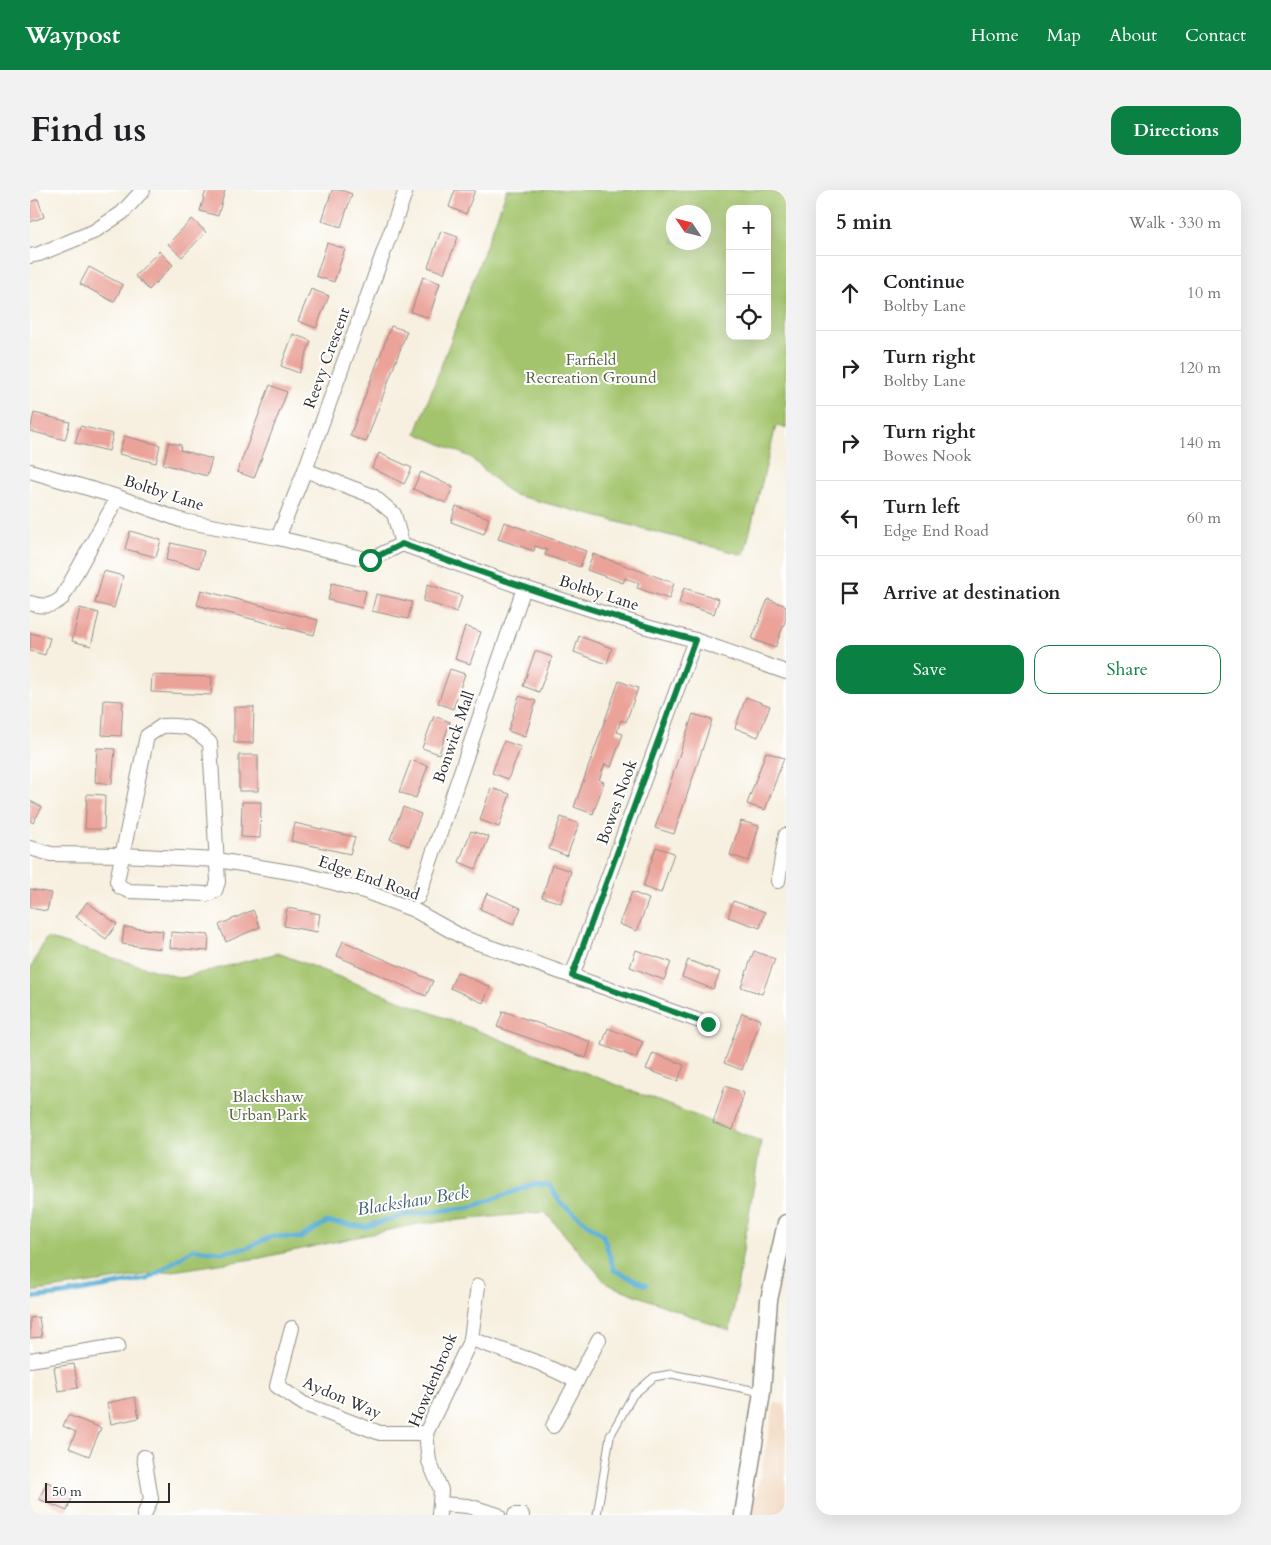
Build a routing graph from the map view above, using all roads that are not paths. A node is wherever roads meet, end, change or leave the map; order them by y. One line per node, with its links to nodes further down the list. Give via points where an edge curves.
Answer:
1 (143, 190): 3 (street, via 122,213 93,232)
2 (406, 190): 4 (street, Reevy Crescent)
3 (30, 256)
4 (305, 470): 7 (street, Reevy Crescent); 8 (street, via 373,496 394,514)
5 (30, 471): 6 (street, Boltby Lane)
6 (118, 497): 7 (street, Boltby Lane, via 183,522); 10 (street, via 62,598 53,605 42,607)
7 (278, 538): 8 (street, Boltby Lane, via 370,560)
8 (402, 544): 9 (street, Boltby Lane)
9 (524, 588): 11 (street, Boltby Lane); 18 (street, Bonwick Mall)
10 (30, 603)
11 (695, 640): 12 (street, Boltby Lane); 19 (street, Bowes Nook)
12 (786, 672)
13 (786, 835): 17 (street)
14 (30, 848): 15 (street, Edge End Road, via 51,854)
15 (123, 855): 16 (street, Edge End Road); 16 (street, via 117,881 120,887 129,891 208,894 215,891 218,882); 16 (street, via 147,736 162,726 182,726 196,730 210,742)
16 (217, 860): 19 (street, Edge End Road, via 302,874 364,891 414,910 464,938)
17 (778, 881)
18 (418, 897)
19 (572, 976): 20 (street, Edge End Road)
20 (708, 1024)
21 (786, 1223): 29 (street, via 769,1300)
22 (478, 1286): 24 (street, Howdenbrook)
23 (292, 1328): 31 (street, Aydon Way, via 277,1386 304,1404 380,1433)
24 (471, 1339): 28 (street, via 539,1363); 31 (street, Howdenbrook)
25 (599, 1339): 28 (street)
26 (118, 1346): 27 (street)
27 (30, 1360)
28 (577, 1381): 30 (street)
29 (762, 1392): 38 (lane, via 671,1374 654,1377 633,1395 610,1436); 39 (street)
30 (553, 1426)
31 (426, 1433): 33 (street, Howdenbrook, via 429,1461 441,1490)
32 (144, 1457): 35 (street, via 151,1499)
33 (440, 1510): 36 (street, via 468,1506)
34 (522, 1514): 37 (street)
35 (144, 1515)
36 (498, 1515)
37 (515, 1515)
38 (597, 1515)
39 (743, 1515)

